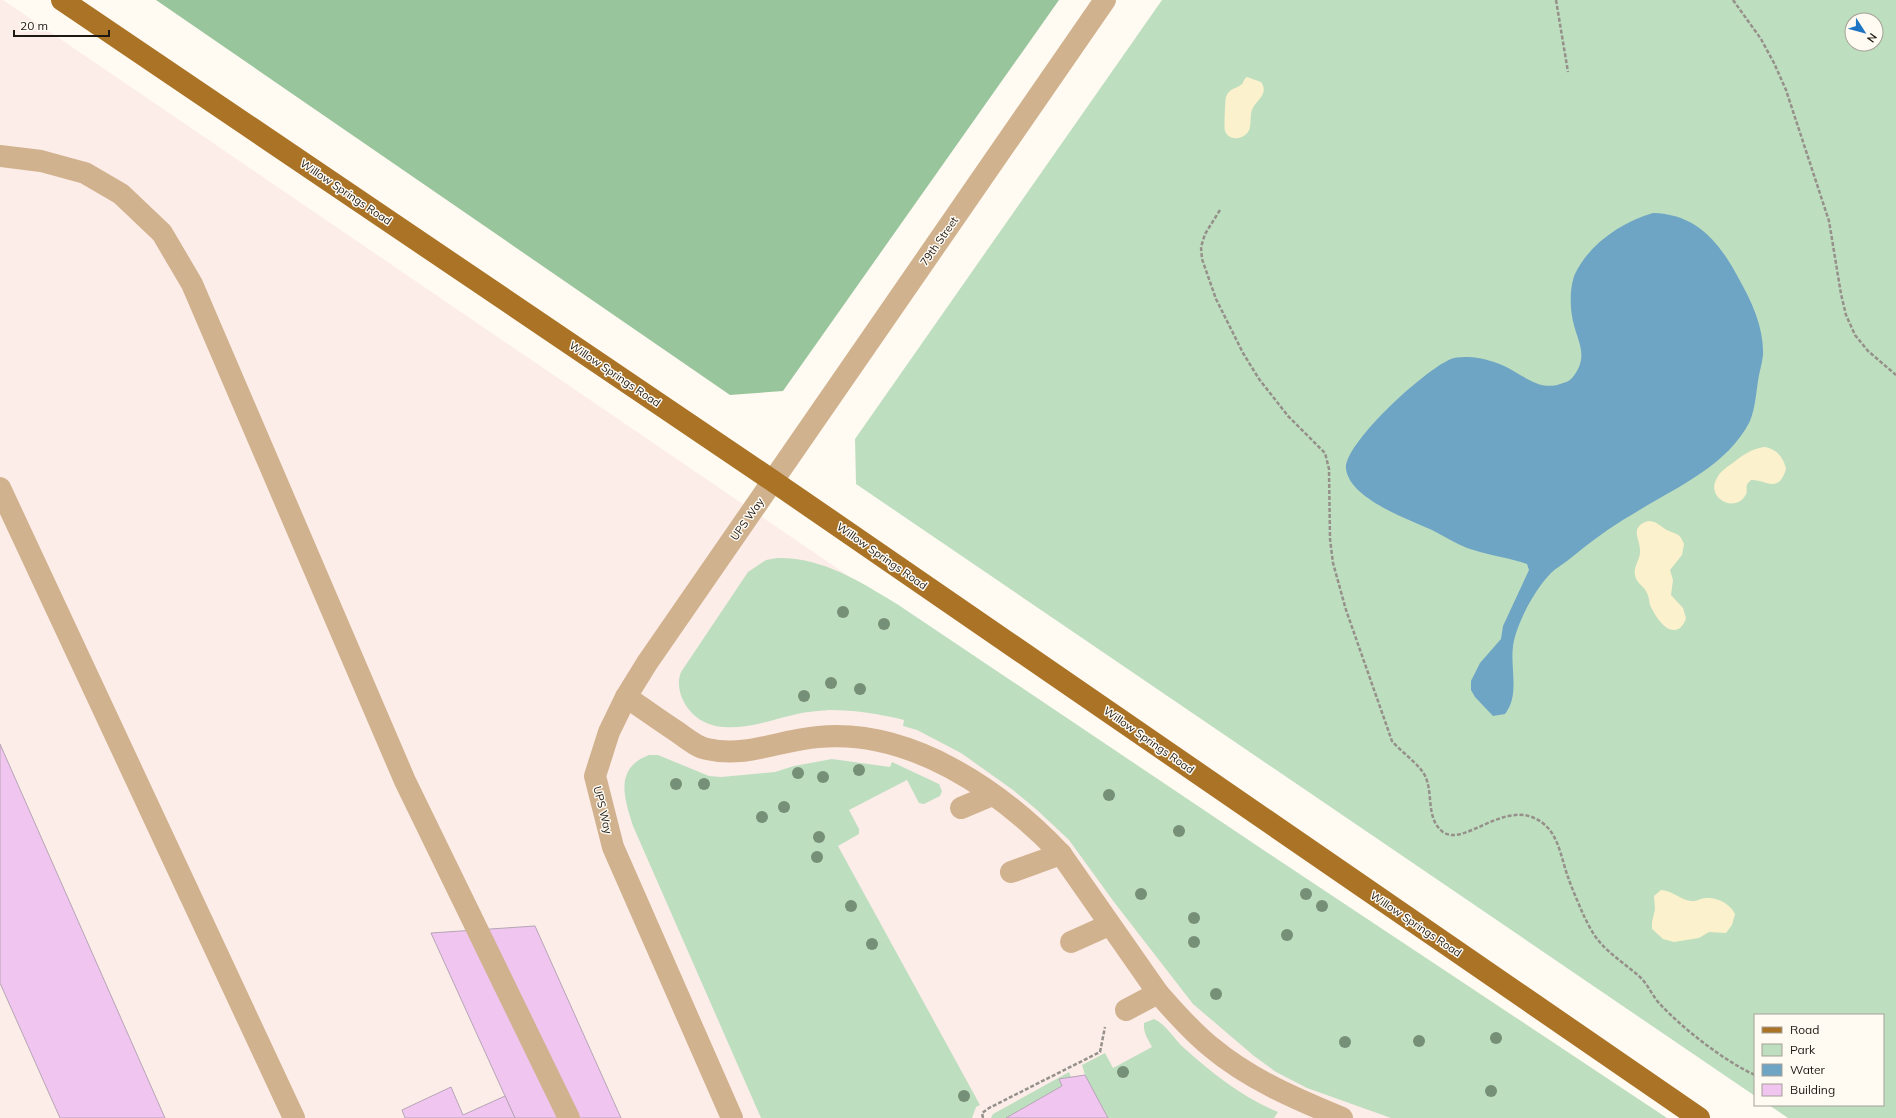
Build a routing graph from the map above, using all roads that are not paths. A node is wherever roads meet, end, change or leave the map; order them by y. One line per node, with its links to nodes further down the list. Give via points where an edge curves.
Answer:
1 (62, 0): 4 (main road, Willow Springs Road)
2 (1105, 0): 4 (street, 79th Street)
3 (0, 156): 16 (street, via 41,161 85,173 121,194 162,233 192,284 405,781)
4 (773, 481): 6 (street, UPS Way); 19 (main road, Willow Springs Road)
5 (0, 488): 15 (street)
6 (626, 697): 7 (street, via 693,743 706,749 749,751 829,736 877,739 928,756); 17 (street, UPS Way, via 609,732 595,776 613,847)
7 (992, 795): 8 (street); 9 (street, via 1016,811)
8 (961, 808)
9 (1061, 854): 10 (street); 11 (street)
10 (1011, 872)
11 (1109, 925): 12 (street); 13 (street)
12 (1071, 942)
13 (1158, 992): 14 (street); 18 (street, via 1192,1031 1232,1063 1298,1100)
14 (1126, 1010)
15 (294, 1118)
16 (570, 1118)
17 (732, 1118)
18 (1340, 1118)
19 (1699, 1118)

